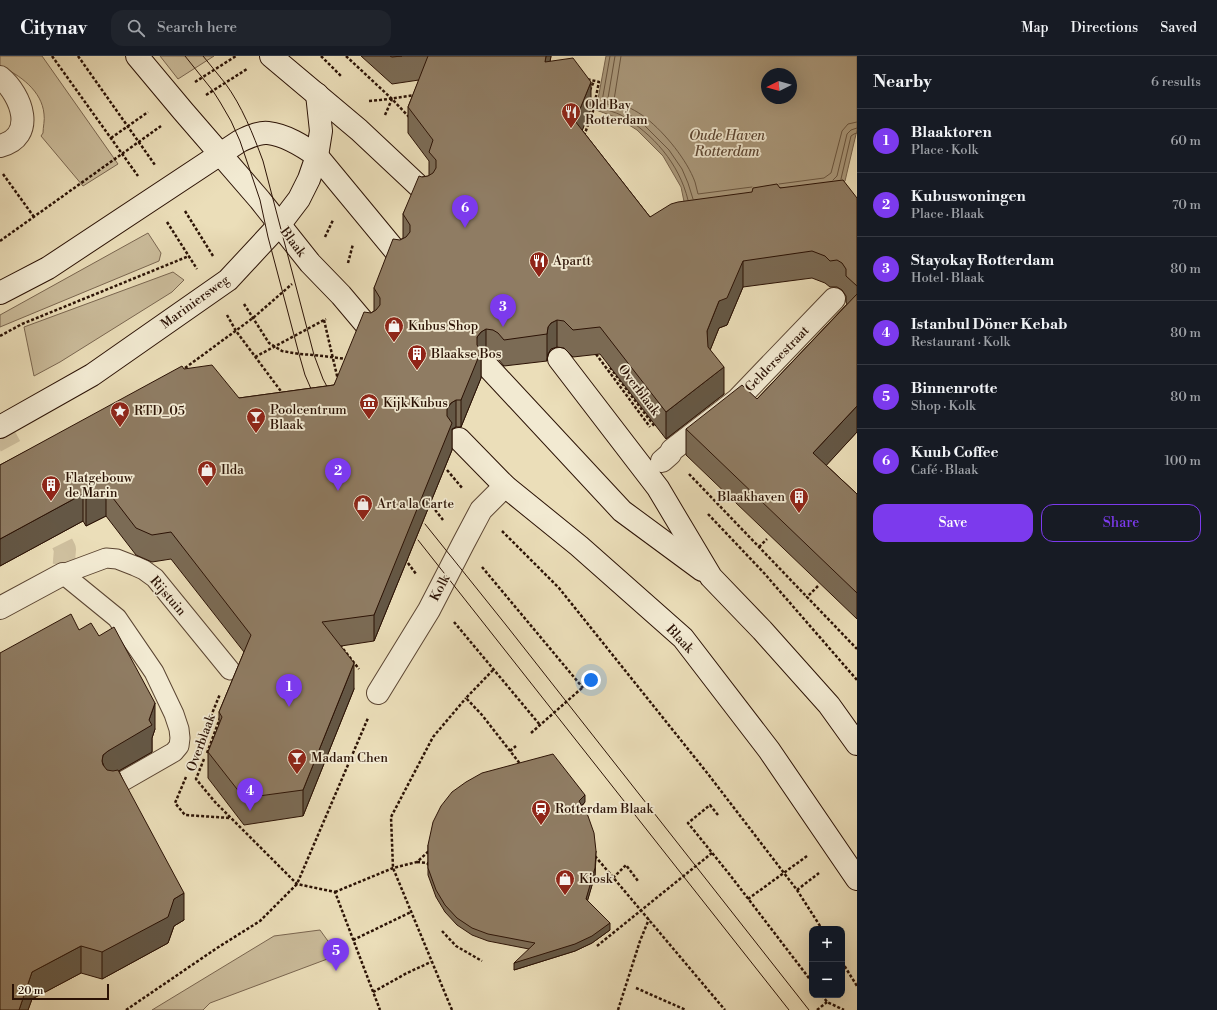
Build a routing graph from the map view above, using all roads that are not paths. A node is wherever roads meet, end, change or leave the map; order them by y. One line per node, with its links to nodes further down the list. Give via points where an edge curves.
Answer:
1 (137, 56): 6 (main road, Blaak)
2 (271, 56): 4 (main road)
3 (0, 78): 5 (main road, via 18,98 23,115 17,136 11,142)
4 (317, 94): 7 (main road, Mariniersweg, via 321,130); 8 (main road)
5 (0, 146)
6 (220, 154): 7 (main road, via 253,135 267,133 304,146); 9 (main road, Blaak); 11 (main road, via 48,268)
7 (317, 156): 9 (main road, Mariniersweg, via 299,199); 10 (main road)
8 (424, 191)
9 (280, 224): 13 (main road, Blaak, via 310,263); 16 (main road, Mariniersweg, via 220,285 92,375)
10 (398, 254)
11 (0, 293)
12 (834, 299): 18 (main road, Geldersestraat, via 737,400 672,450)
13 (368, 327)
14 (558, 359): 21 (main road, via 658,488)
15 (489, 368): 21 (main road, via 622,511)
16 (0, 427)
17 (459, 439): 19 (main road, Blaak)
18 (666, 458)
19 (505, 486): 24 (main road, Kolk, via 481,510 429,610); 27 (main road, Blaak, via 579,546 683,638 769,750)
20 (63, 574): 22 (main road, Rijstuin); 23 (lane, Rijstuin, via 106,558 117,559 144,570 155,578); 26 (lane, via 117,618 154,672 179,729 179,746 174,752)
21 (711, 577): 25 (main road, via 829,705)
22 (0, 608)
23 (230, 670)
24 (378, 693)
25 (857, 744)
26 (113, 787)
27 (857, 879)

